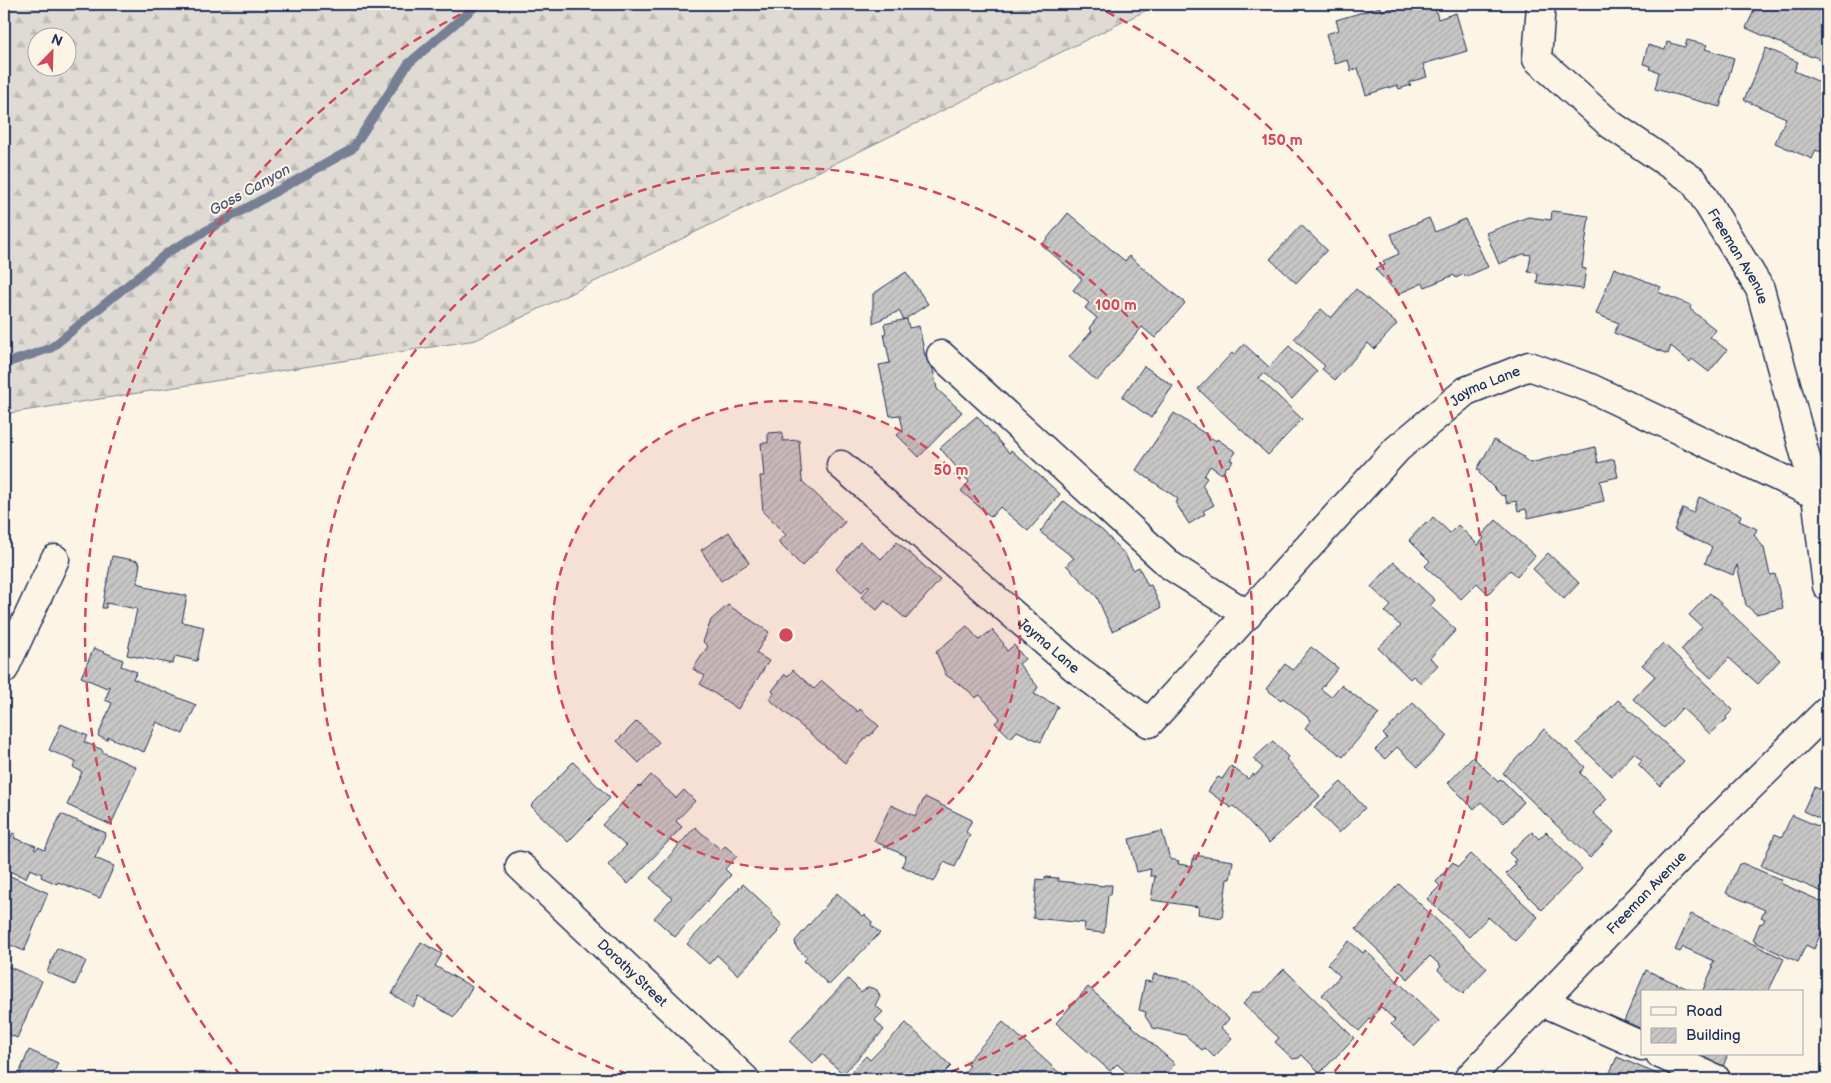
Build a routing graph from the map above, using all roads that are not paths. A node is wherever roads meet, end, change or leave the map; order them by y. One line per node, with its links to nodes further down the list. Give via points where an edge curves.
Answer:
1 (1541, 4): 4 (street, Freeman Avenue, via 1537,59 1610,124 1694,181 1760,289)
2 (941, 355): 7 (street, via 1171,566)
3 (841, 465): 7 (street, Jayma Lane, via 1074,667 1148,723)
4 (1821, 497): 6 (street, Freeman Avenue); 7 (street, Jayma Lane, via 1590,388 1529,366 1466,391 1397,449)
5 (55, 559): 8 (street)
6 (1827, 586)
7 (1248, 614)
8 (4, 669)
9 (1827, 711): 11 (street, Freeman Avenue, via 1703,833)
10 (520, 866): 14 (street, Dorothy Street)
11 (1543, 1002): 12 (street); 15 (street, Freeman Avenue)
12 (1641, 1046)
13 (1664, 1056): 16 (street)
14 (745, 1079)
15 (1468, 1079)
16 (1716, 1079)

